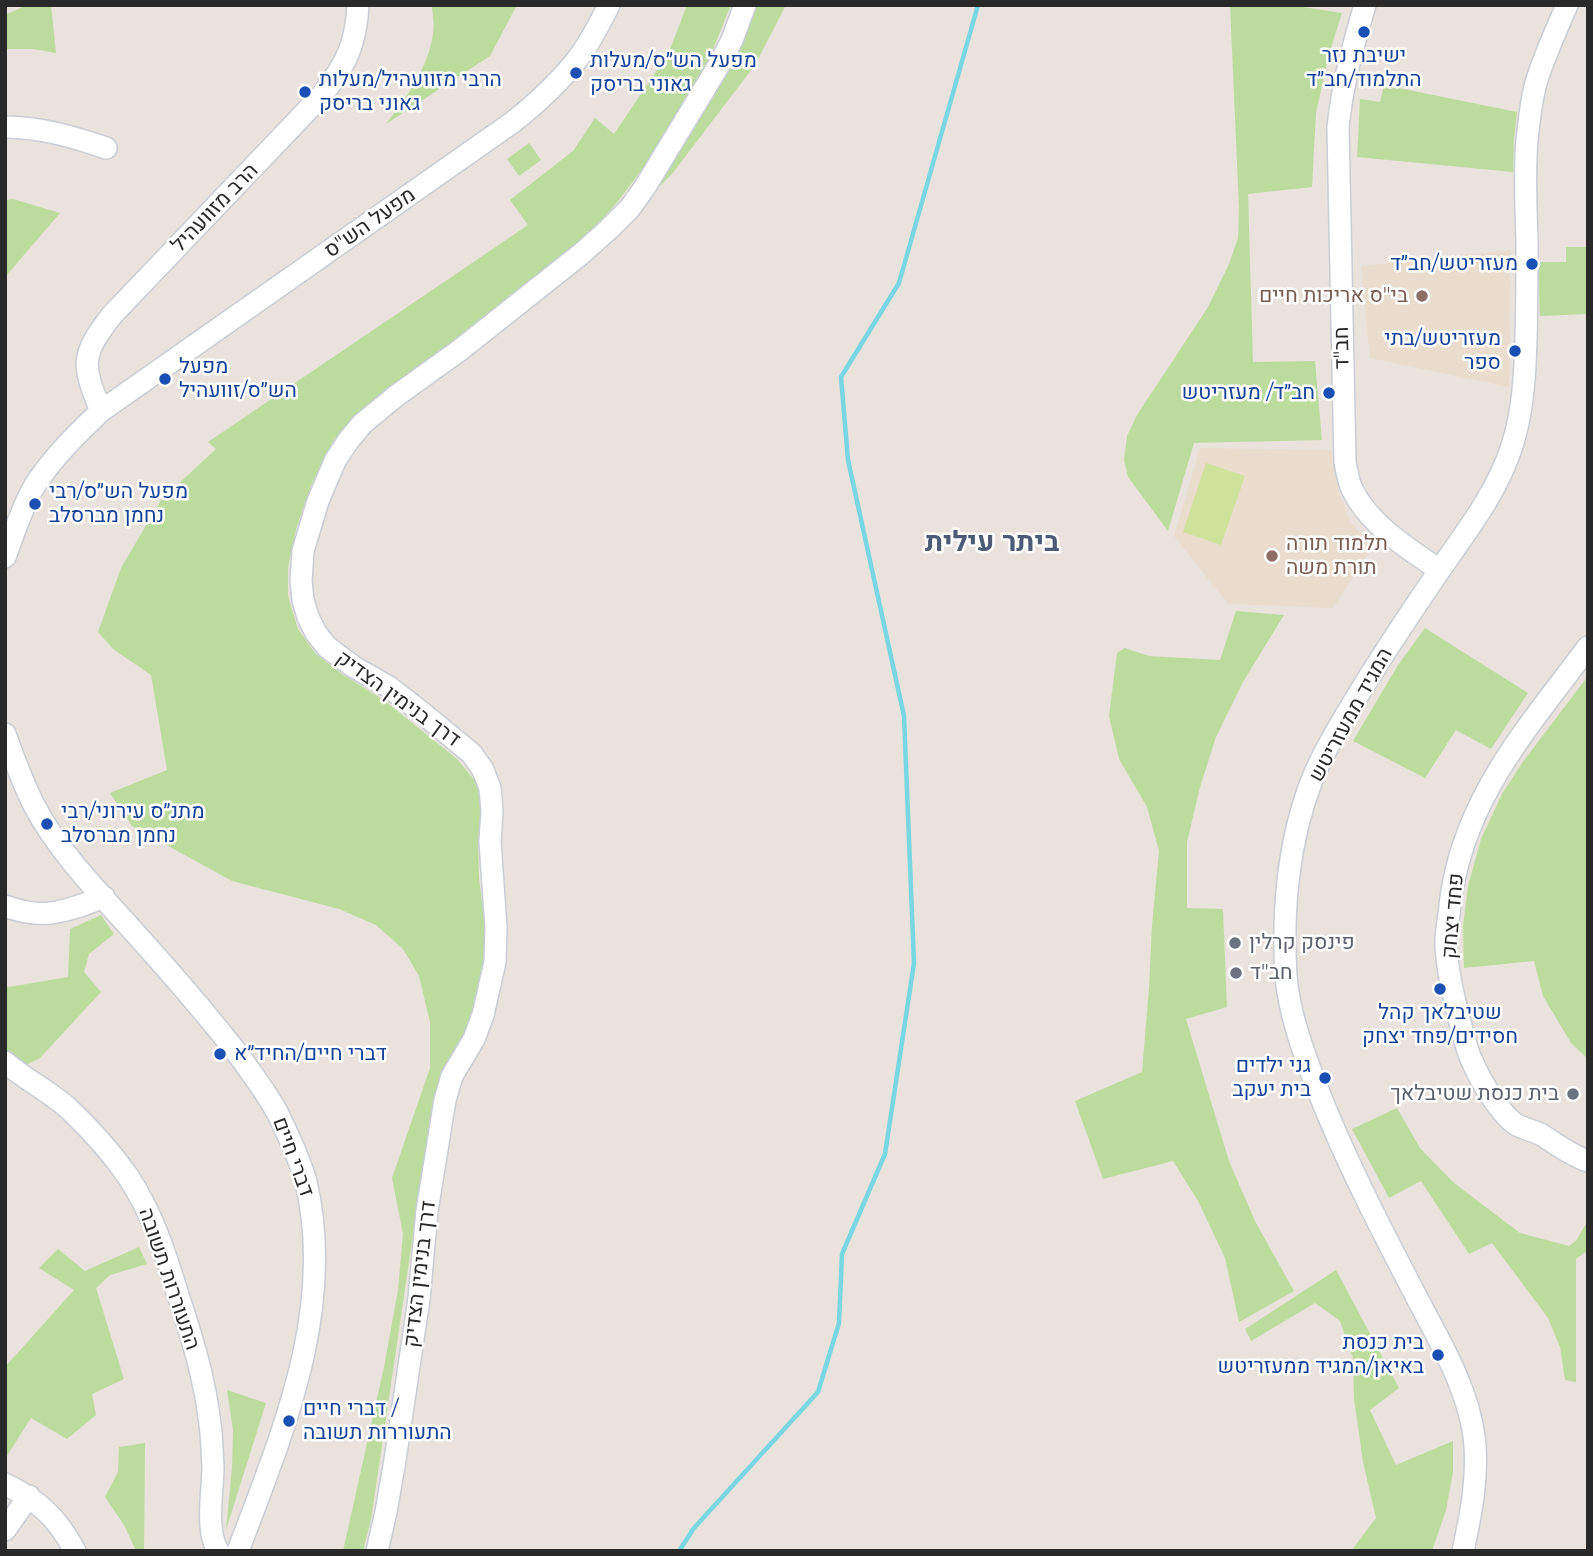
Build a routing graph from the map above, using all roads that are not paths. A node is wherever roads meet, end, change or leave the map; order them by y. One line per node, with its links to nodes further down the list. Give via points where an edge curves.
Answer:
1 (358, 5): 8 (street, הרב מזוועהיל, via 350,51 323,95 99,331 87,358 90,384)
2 (609, 5): 8 (street, מפעל הש"ס, via 596,33 562,78 513,122)
3 (745, 5): 24 (street, דרך בנימין הצדיק, via 719,65 630,208 571,262 362,424 335,461 317,501 303,551 303,600 321,640 472,754 490,788 492,811 495,962 483,1015 444,1100 396,1460)
4 (1365, 5): 10 (street, חב"ד, via 1341,97 1338,128 1345,462 1350,486 1362,507 1383,529)
5 (1567, 5): 10 (street, המגיד ממעזריטש, via 1536,83 1527,136 1527,285 1520,415 1491,495)
6 (5, 127): 7 (street, via 66,136)
7 (106, 148)
8 (102, 411): 9 (street, מפעל הש"ס, via 34,486)
9 (5, 557)
10 (1440, 570): 19 (street, המגיד ממעזריטש, via 1358,695 1312,779 1297,834 1285,931 1287,981 1300,1038 1328,1117 1468,1407 1475,1469)
11 (1588, 647): 16 (street, פחד יצחק, via 1507,756 1479,807 1462,845 1446,944 1456,1010 1484,1085 1517,1125)
12 (5, 734): 13 (street, דברי חיים, via 36,808 62,849)
13 (104, 897): 14 (street, via 43,914); 23 (street, דברי חיים, via 229,1042 261,1086 293,1148 312,1212 315,1285 308,1334 285,1421)
14 (5, 906)
15 (5, 1062): 22 (street, התעוררות תשובה, via 68,1108 92,1133 130,1179 154,1226 202,1379 213,1467 213,1542)
16 (1588, 1161)
17 (5, 1484): 18 (street)
18 (29, 1496): 20 (street); 21 (street, via 50,1513)
19 (1471, 1509): 25 (street, המגיד ממעזריטש); 26 (street, המגיד ממעזריטש)
20 (5, 1530)
21 (75, 1551)
22 (218, 1551)
23 (238, 1551)
24 (377, 1551)
25 (1455, 1551)
26 (1463, 1551)

